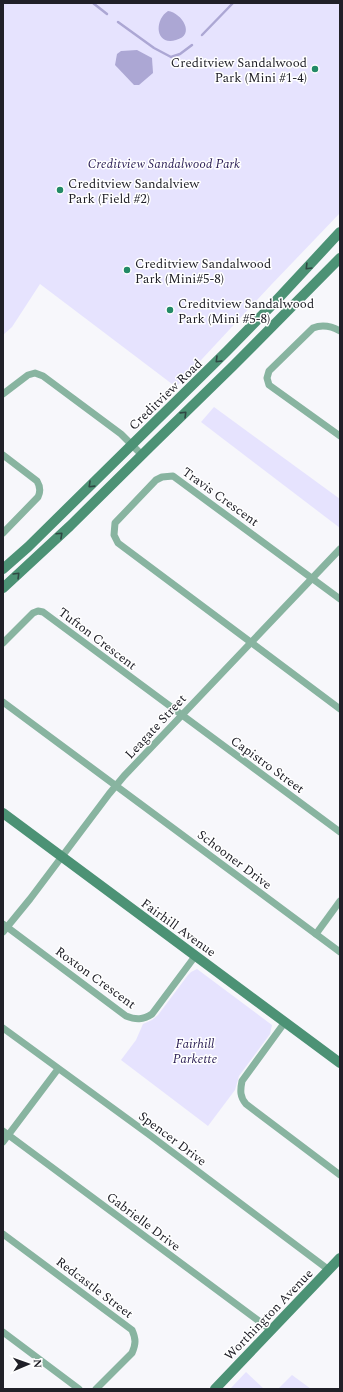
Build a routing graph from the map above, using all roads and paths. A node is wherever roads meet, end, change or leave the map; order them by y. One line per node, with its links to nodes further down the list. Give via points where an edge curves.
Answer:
1 (340, 232): 6 (main road, Creditview Road, one-way to 6, via 227,351)
2 (340, 258): 8 (main road, one-way to 2)
3 (340, 331): 5 (street, via 332,326 319,325 313,328 268,371 267,378 269,384)
4 (3, 394): 6 (street, via 28,375 35,373 43,376)
5 (340, 436)
6 (132, 445): 8 (street); 11 (main road, Creditview Road, one-way to 11)
7 (3, 455): 9 (street, via 40,486 38,497)
8 (142, 456): 13 (main road, one-way to 8)
9 (3, 533)
10 (340, 549): 12 (street, Leagate Street)
11 (3, 569)
12 (313, 578): 14 (street); 15 (street, Leagate Street); 15 (street, Travis Crescent, via 178,479 168,476 156,480 115,523 114,535 118,544)
13 (3, 588)
14 (340, 599)
15 (250, 643): 18 (street); 19 (street, Leagate Street)
16 (3, 644): 19 (street, Tufton Crescent, via 33,613 43,612)
17 (3, 702): 20 (street)
18 (340, 709)
19 (182, 715): 20 (street, Leagate Street); 22 (street, Capistro Street)
20 (116, 786): 23 (street, Leagate Street); 26 (street, Schooner Drive)
21 (3, 813): 23 (main road, Fairhill Avenue)
22 (340, 832)
23 (62, 856): 25 (street, Leagate Street); 28 (main road, Fairhill Avenue)
24 (340, 900): 26 (street)
25 (4, 928): 28 (street, Roxton Crescent, via 126,1016 139,1020 152,1014)
26 (316, 934): 27 (street, Schooner Drive)
27 (340, 952)
28 (196, 956): 29 (main road, Fairhill Avenue)
29 (285, 1022): 31 (main road, Fairhill Avenue); 35 (street, via 242,1081 240,1092 246,1104)
30 (3, 1028): 32 (street, Spencer Drive)
31 (340, 1063)
32 (58, 1068): 33 (street); 38 (street, Spencer Drive)
33 (6, 1133): 34 (street); 39 (street, Gabrielle Drive)
34 (3, 1142)
35 (340, 1174)
36 (3, 1234): 42 (street, Redcastle Street, via 132,1330 136,1341 132,1353)
37 (340, 1258): 38 (main road, Worthington Avenue)
38 (329, 1270): 39 (main road, Worthington Avenue)
39 (271, 1330): 43 (main road, Worthington Avenue)
40 (3, 1332): 41 (street)
41 (79, 1389)
42 (96, 1389)
43 (215, 1389)

